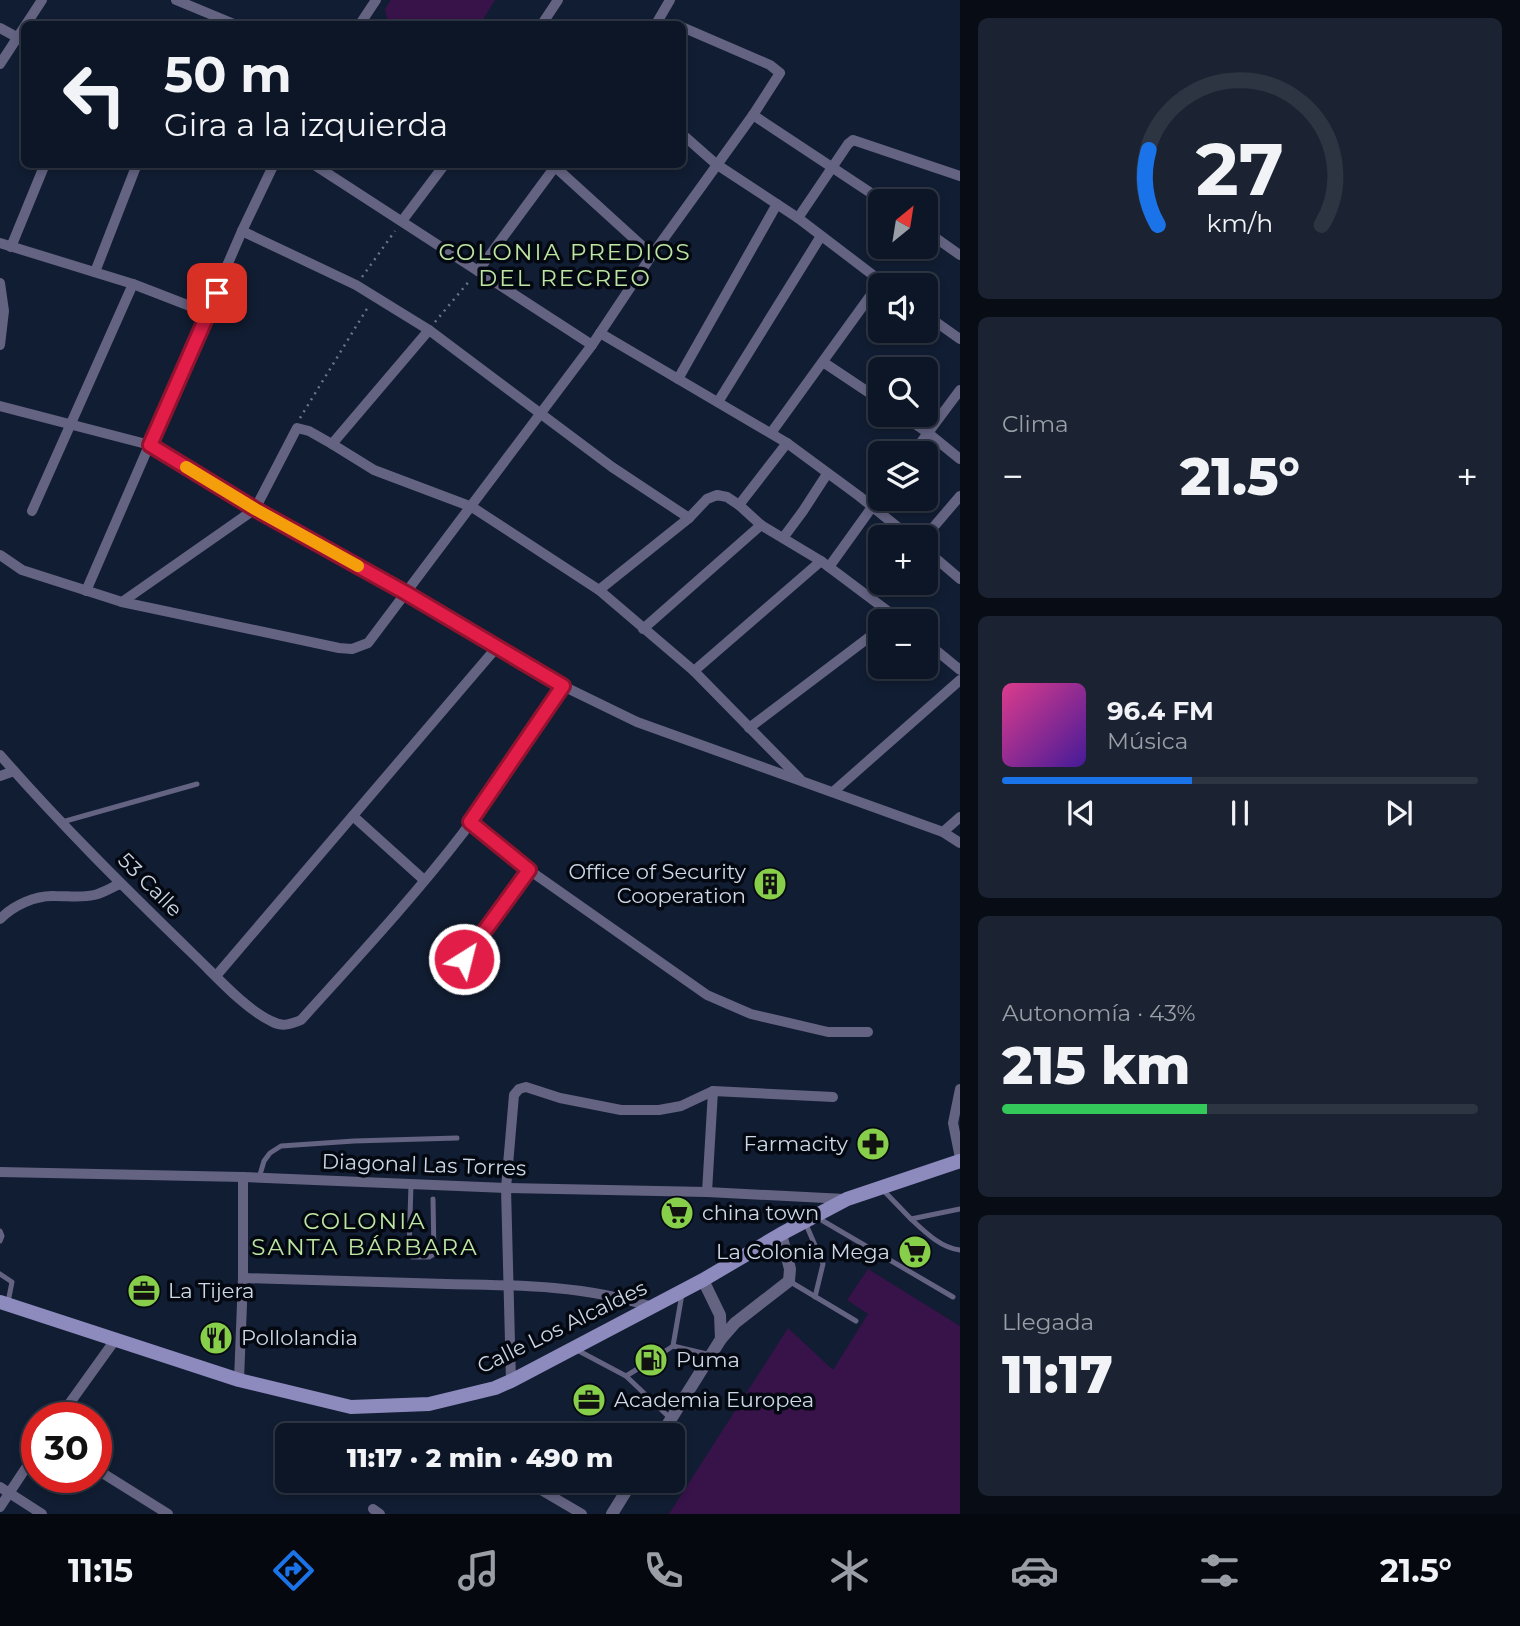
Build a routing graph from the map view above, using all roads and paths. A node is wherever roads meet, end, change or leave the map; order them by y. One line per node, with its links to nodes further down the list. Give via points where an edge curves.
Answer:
1 (42, 0): 7 (street)
2 (176, 0): 8 (street)
3 (359, 0): 6 (street)
4 (558, 0): 10 (street)
5 (670, 0): 11 (street)
6 (374, 3): 9 (street)
7 (30, 21)
8 (227, 21)
9 (367, 21)
10 (547, 21)
11 (659, 21)
12 (0, 28): 14 (street)
13 (686, 29): 16 (street, via 778,70)
14 (20, 39): 15 (street)
15 (0, 64)
16 (754, 115): 18 (street); 19 (street)
17 (686, 138): 18 (street)
18 (716, 164): 29 (street); 36 (street)
19 (833, 167): 27 (street, via 853,140); 28 (street); 30 (street)
20 (43, 168): 35 (street)
21 (135, 168): 39 (street)
22 (272, 168): 32 (street)
23 (319, 168): 31 (street)
24 (441, 168): 31 (street)
25 (553, 168): 38 (street)
26 (558, 168): 36 (street)
27 (960, 176)
28 (868, 191)
29 (777, 204): 30 (street); 54 (street)
30 (798, 218): 33 (street)
31 (402, 221): 38 (street); 43 (path)
32 (242, 231): 43 (street); 46 (street)
33 (821, 236): 40 (street); 57 (street)
34 (938, 239): 37 (street)
35 (6, 245): 39 (street)
36 (652, 255): 49 (street)
37 (960, 255)
38 (478, 271): 48 (path); 52 (street)
39 (95, 272): 42 (street)
40 (870, 273)
41 (0, 283): 51 (street, via 4,311)
42 (134, 284): 46 (street); 60 (street)
43 (356, 285): 44 (street)
44 (374, 296): 48 (street); 62 (path)
45 (868, 303): 53 (street)
46 (208, 313): 68 (street)
47 (938, 323): 50 (street)
48 (429, 330): 59 (street); 67 (street)
49 (600, 332): 52 (street); 54 (street)
50 (960, 339)
51 (0, 345)
52 (592, 345): 59 (street)
53 (823, 362): 56 (street); 63 (street)
54 (678, 379): 57 (street)
55 (960, 390): 64 (street)
56 (868, 392)
57 (718, 402): 63 (street)
58 (0, 407): 60 (street)
59 (540, 414): 74 (street); 79 (street)
60 (71, 425): 68 (street); 76 (street)
61 (919, 427): 64 (street)
62 (297, 428): 67 (street); 75 (street)
63 (771, 433): 66 (street)
64 (928, 433): 65 (street); 69 (street)
65 (922, 441)
66 (787, 443): 70 (street); 73 (street)
67 (332, 444): 74 (street, via 374,470)
68 (150, 445): 75 (street); 89 (street)
69 (960, 459)
70 (827, 474): 72 (street); 83 (street)
71 (960, 496): 82 (street)
72 (868, 504)
73 (739, 505): 79 (street, via 718,495 707,499); 80 (street)
74 (472, 507): 88 (street); 90 (street)
75 (255, 509): 90 (street); 91 (street)
76 (32, 511)
77 (869, 511): 86 (street)
78 (877, 511): 81 (street)
79 (689, 518): 88 (street)
80 (761, 525): 83 (street); 93 (street)
81 (895, 525)
82 (935, 525)
83 (783, 538): 86 (street)
84 (0, 555): 89 (street, via 22,570)
85 (938, 560): 87 (street)
86 (825, 564): 92 (street); 98 (street)
87 (960, 579)
88 (599, 590): 93 (street)
89 (86, 591): 91 (street)
90 (406, 593): 91 (street, via 368,643 352,649); 95 (street)
91 (122, 602)
92 (882, 609)
93 (643, 629): 98 (street)
94 (868, 638): 101 (street)
95 (497, 648): 100 (street); 108 (street)
96 (938, 652): 97 (street)
97 (960, 670)
98 (694, 671): 101 (street)
99 (960, 680): 107 (street)
100 (563, 686): 105 (street, via 637,722); 111 (street)
101 (749, 727): 105 (street)
102 (0, 755): 103 (street, 53 Calle)
103 (14, 771): 104 (street); 110 (street, 53 Calle)
104 (0, 776)
105 (802, 781): 107 (street)
106 (197, 784): 110 (lane)
107 (833, 792): 112 (street)
108 (353, 816): 115 (street); 119 (street)
109 (960, 817): 112 (street)
110 (62, 822): 116 (street, 53 Calle)
111 (470, 822): 114 (street); 115 (street)
112 (943, 832): 113 (street)
113 (960, 843)
114 (529, 870): 118 (street); 120 (street, via 707,995 751,1014 828,1032)
115 (424, 880): 119 (street, 53 Calle, via 301,1020 286,1026 273,1023)
116 (120, 884): 117 (street, via 96,895 32,900); 119 (street, 53 Calle)
117 (0, 919)
118 (464, 959)
119 (216, 976)
120 (869, 1031)
121 (960, 1089): 125 (street, via 953,1123)
122 (713, 1091): 123 (street); 130 (street, via 681,1106 621,1110 519,1089 514,1095); 132 (street)
123 (833, 1097)
124 (457, 1138): 128 (lane, via 281,1146 264,1161)
125 (960, 1160): 131 (main road, Calle Los Alcaldes)
126 (0, 1172): 127 (street, Diagonal Las Torres)
127 (243, 1177): 128 (street, Diagonal Las Torres); 143 (street)
128 (259, 1178): 129 (street, Diagonal Las Torres)
129 (411, 1184): 130 (street, Diagonal Las Torres); 133 (lane, via 412,1257 434,1254)
130 (506, 1188): 132 (street, Diagonal Las Torres); 146 (street)
131 (881, 1188): 134 (main road, Calle Los Alcaldes); 137 (lane)
132 (708, 1192): 134 (street, Diagonal Las Torres)
133 (433, 1199)
134 (847, 1199): 136 (main road, Calle Los Alcaldes)
135 (960, 1209): 137 (lane)
136 (810, 1219): 139 (main road, Calle Los Alcaldes); 148 (lane, via 823,1264); 149 (lane)
137 (911, 1219): 141 (lane, via 939,1242)
138 (0, 1231): 140 (lane)
139 (781, 1234): 144 (main road, Calle Los Alcaldes); 145 (street)
140 (0, 1241)
141 (960, 1250)
142 (0, 1274): 150 (lane, via 12,1282)
143 (243, 1278): 146 (street); 161 (street)
144 (703, 1280): 147 (main road, Calle Los Alcaldes); 153 (street, via 720,1315)
145 (789, 1281): 148 (lane); 153 (street)
146 (508, 1284): 151 (street, via 608,1294); 162 (street)
147 (682, 1290): 151 (main road, Calle Los Alcaldes); 155 (lane)
148 (815, 1297): 152 (lane)
149 (953, 1297)
150 (4, 1303): 154 (main road, Calle Los Alcaldes)
151 (652, 1307): 156 (main road, Calle Los Alcaldes)
152 (856, 1321)
153 (721, 1339): 157 (street)
154 (115, 1340): 161 (main road, Calle Los Alcaldes); 163 (street)
155 (673, 1346): 157 (lane); 158 (lane)
156 (574, 1349): 160 (lane); 162 (main road, Calle Los Alcaldes)
157 (711, 1355): 164 (street)
158 (658, 1356)
159 (644, 1365): 160 (lane)
160 (626, 1376): 164 (lane)
161 (239, 1380): 162 (main road, Calle Los Alcaldes, via 351,1407 429,1404)
162 (511, 1381)
163 (71, 1402)
164 (671, 1419): 165 (street)
165 (668, 1423)
166 (21, 1470): 168 (street)
167 (112, 1479): 173 (street)
168 (5, 1490): 171 (street); 172 (street)
169 (546, 1493): 174 (street)
170 (625, 1493): 175 (street)
171 (0, 1507)
172 (42, 1514)
173 (168, 1514)
174 (582, 1514)
175 (612, 1514)

